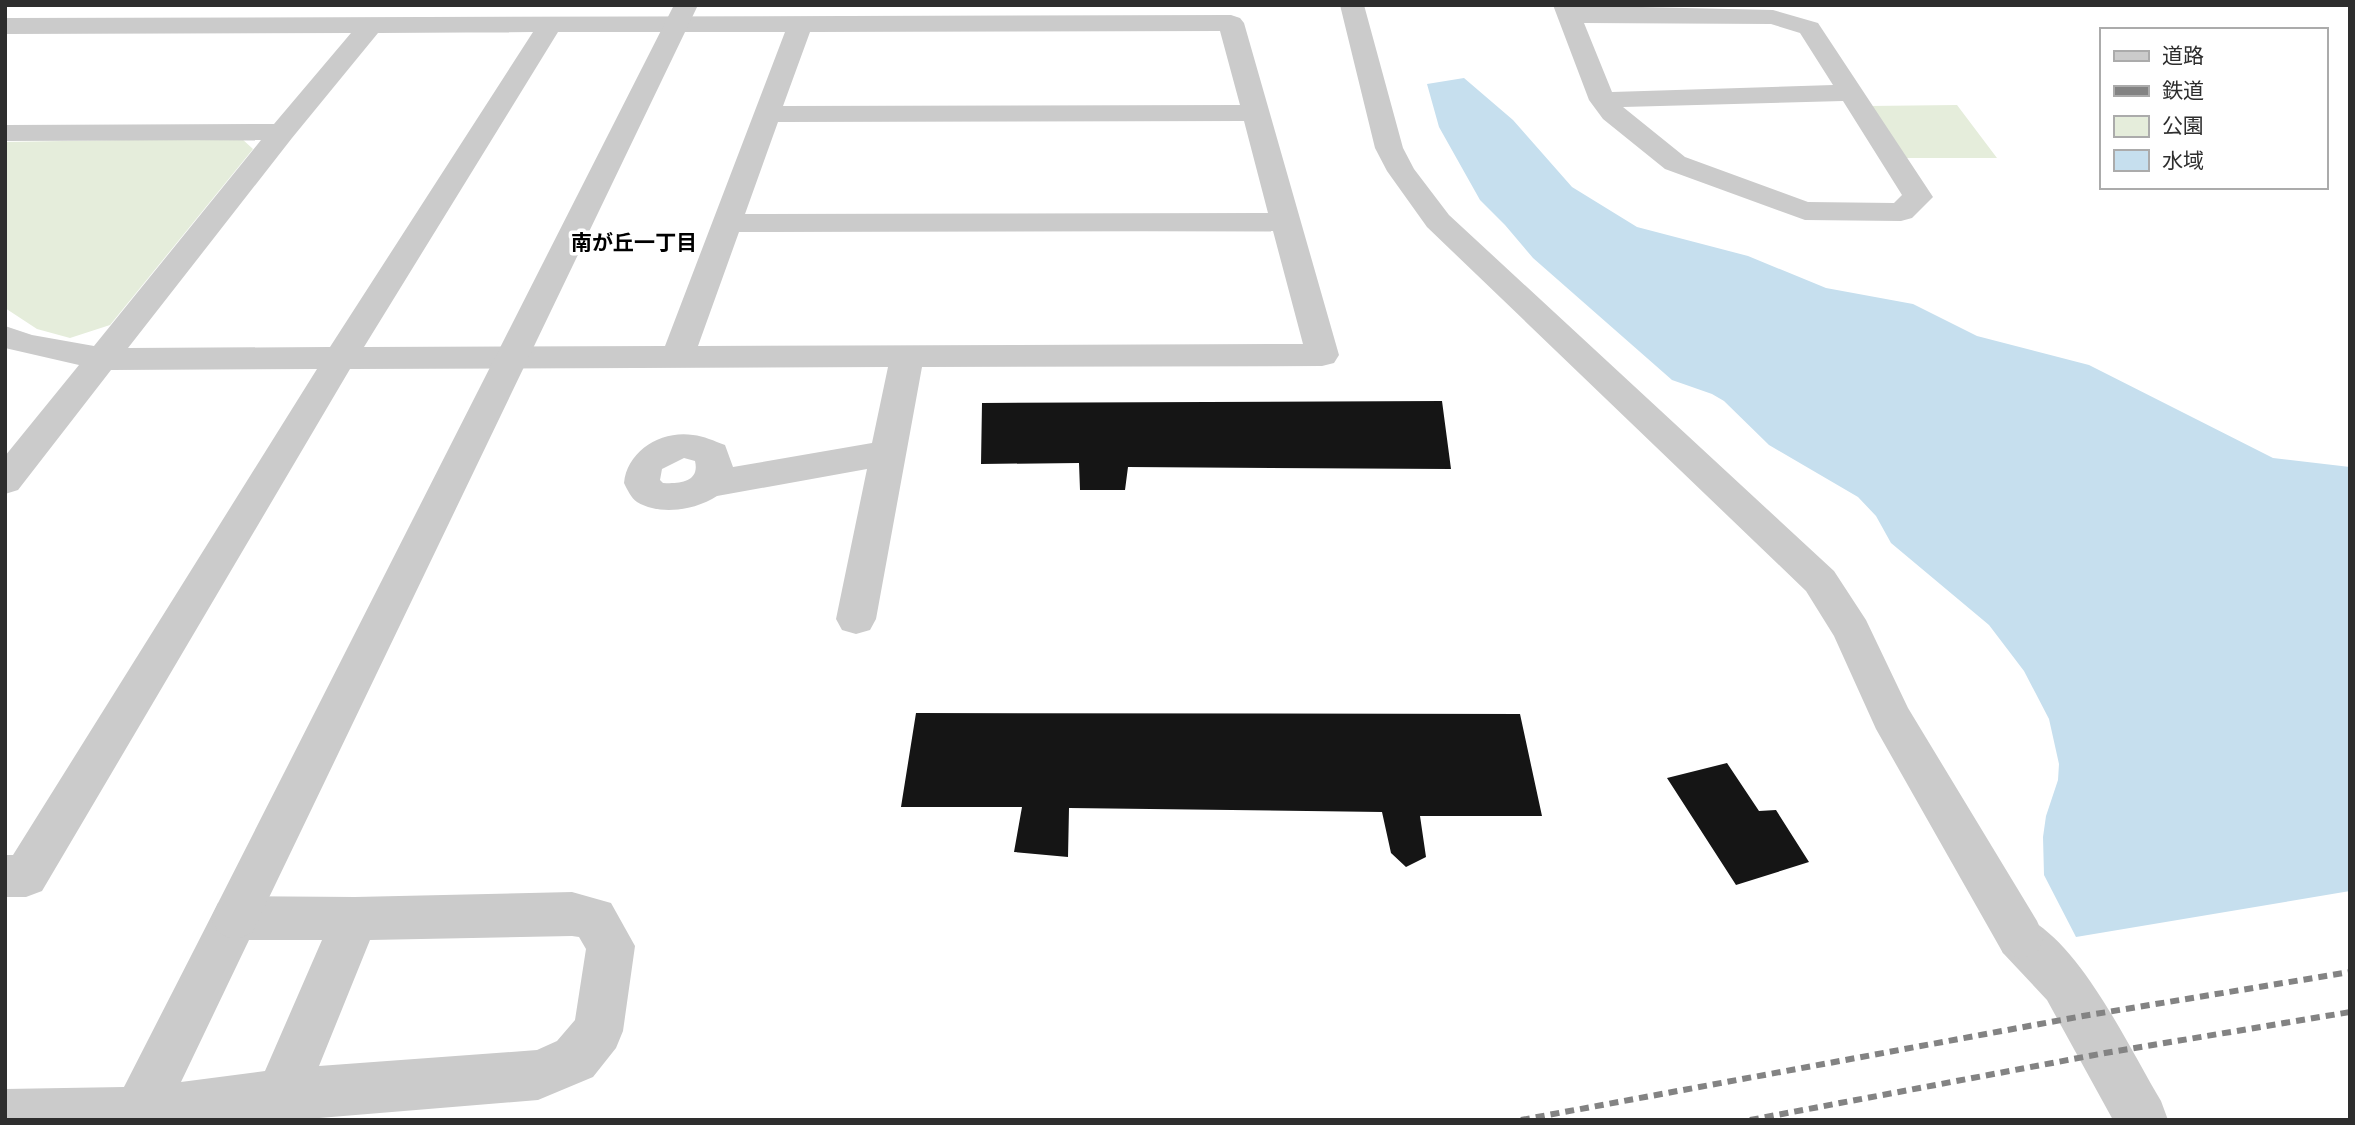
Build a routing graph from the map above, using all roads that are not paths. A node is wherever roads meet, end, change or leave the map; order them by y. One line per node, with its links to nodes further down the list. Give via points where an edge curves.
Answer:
1 (1352, 5): 32 (street, via 1389,148 1401,170 1438,221 1820,581 1852,631 1891,717 2020,937 2064,984)
2 (1567, 10): 8 (street, via 1773,17 1809,28); 9 (street)
3 (681, 14): 4 (street); 5 (street); 18 (street)
4 (800, 24): 10 (street, via 1231,23); 11 (street)
5 (550, 25): 7 (street); 21 (street)
6 (5, 26): 7 (street)
7 (370, 26): 12 (street)
8 (1850, 93): 9 (street); 9 (street, via 1918,197 1901,212 1805,211 1675,163)
9 (1602, 100)
10 (1257, 113): 11 (street); 14 (street)
11 (768, 114): 15 (street)
12 (282, 132): 13 (street); 20 (street)
13 (5, 133)
14 (1286, 222): 15 (street); 17 (street, via 1322,355)
15 (728, 223): 19 (street)
16 (5, 336): 20 (street)
17 (907, 357): 19 (street); 22 (street)
18 (510, 358): 19 (street); 21 (street); 27 (street)
19 (677, 358)
20 (104, 359): 21 (street); 23 (street)
21 (339, 360): 26 (street, via 26,876)
22 (888, 453): 24 (street); 25 (street)
23 (5, 481)
24 (706, 485)
25 (856, 618)
26 (5, 876)
27 (235, 918): 28 (street); 30 (street)
28 (355, 919): 29 (street); 29 (street, via 572,914 594,918 611,946 598,1031 575,1059 538,1074)
29 (281, 1095): 30 (street)
30 (139, 1113): 31 (street)
31 (5, 1115)
32 (2142, 1120)

